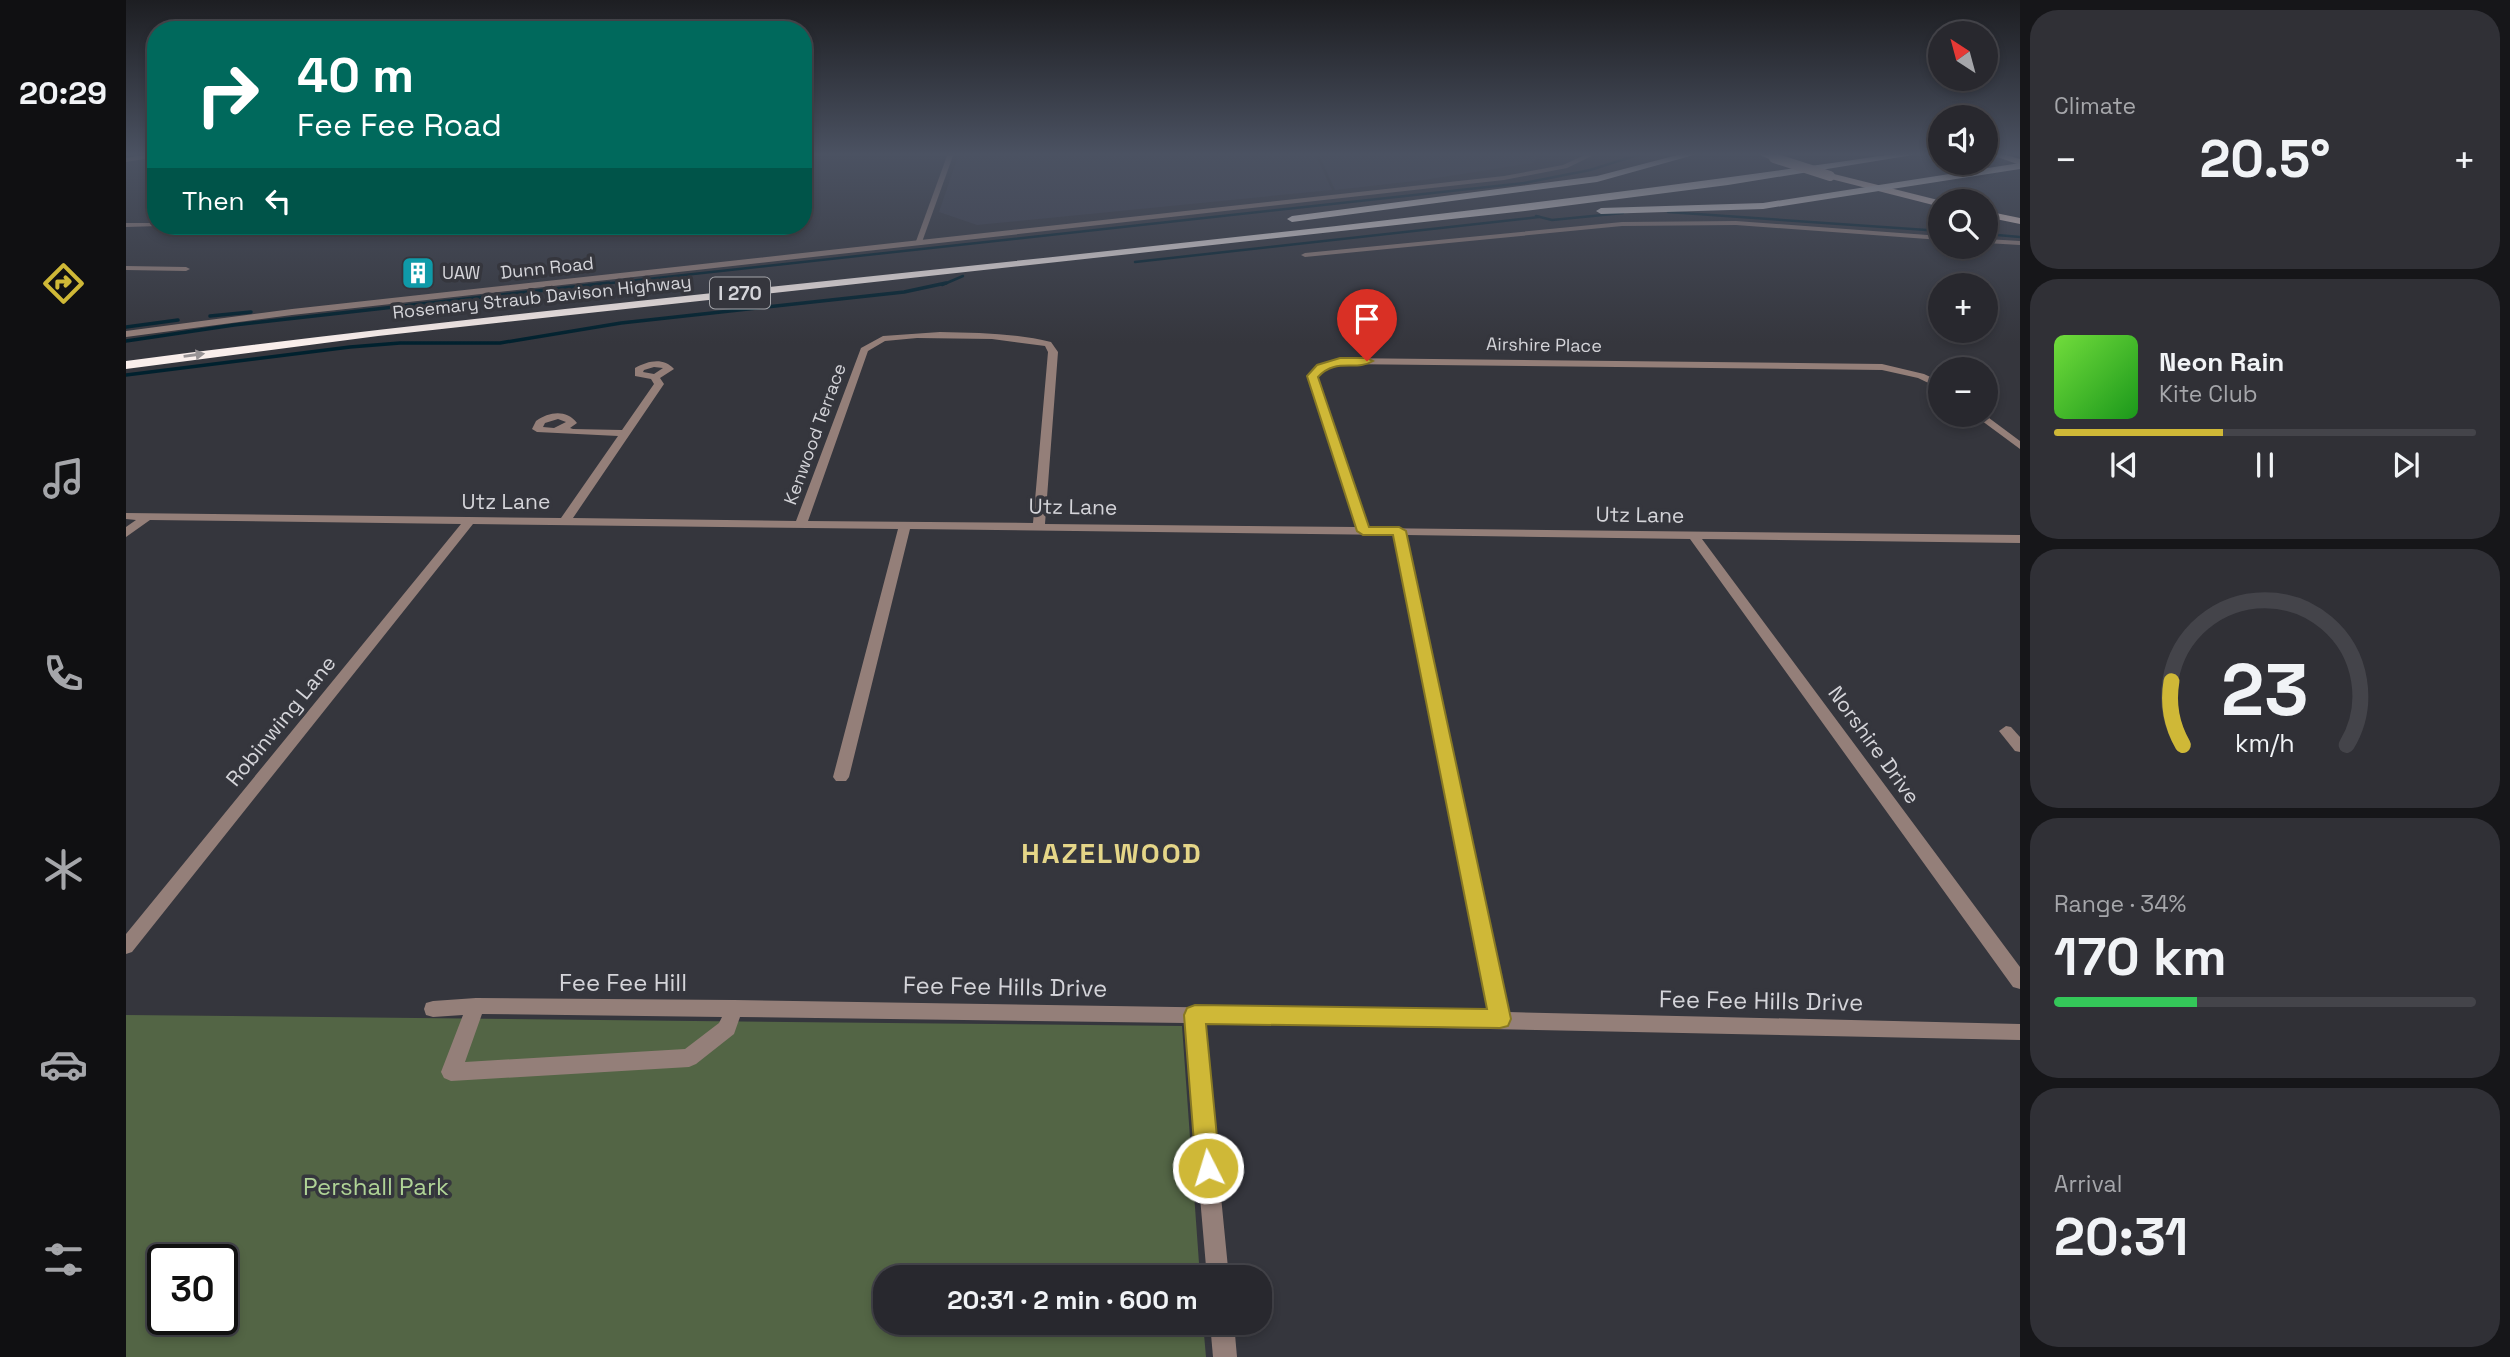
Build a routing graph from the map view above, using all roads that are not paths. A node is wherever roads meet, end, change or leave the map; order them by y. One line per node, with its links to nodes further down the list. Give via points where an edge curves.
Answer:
1 (928, 216): 14 (street)
2 (1153, 216): 14 (street, Dunn Road)
3 (1311, 216): 7 (highway)
4 (1362, 216): 12 (highway, Rosemary Straub Davison Highway / I 270)
5 (1448, 216): 22 (highway, Rosemary Straub Davison Highway / I 270, one-way to 5, via 378,332)
6 (1998, 216): 8 (highway)
7 (1283, 220)
8 (2020, 221)
9 (126, 225): 10 (street)
10 (147, 225)
11 (1231, 228): 12 (highway)
12 (1167, 237): 21 (highway, Rosemary Straub Davison Highway / I 270, via 359,323)
13 (1928, 238): 17 (street, via 1736,223 1622,224)
14 (918, 242): 20 (street, Dunn Road)
15 (1998, 242): 16 (street)
16 (2020, 243)
17 (1305, 255)
18 (126, 268): 19 (street)
19 (186, 269)
20 (126, 334)
21 (126, 353)
22 (126, 365)
23 (656, 377): 27 (street, via 659,384)
24 (1928, 380): 36 (street, Airshire Place, via 1882,367 1340,361 1321,367 1312,376)
25 (1995, 427): 28 (street)
26 (564, 429): 27 (street)
27 (623, 433): 32 (street)
28 (2020, 446)
29 (126, 516): 30 (street, Utz Lane)
30 (146, 517): 31 (street, Utz Lane); 38 (street)
31 (470, 521): 32 (street, Utz Lane); 44 (street, Robinwing Lane)
32 (565, 521): 33 (street, Utz Lane)
33 (801, 524): 34 (street, Utz Lane); 35 (street, Kenwood Terrace, via 864,350 905,335 1025,337 1048,344 1053,352)
34 (905, 526): 35 (street, Utz Lane); 43 (street)
35 (1040, 526): 36 (street, Utz Lane)
36 (1363, 531): 37 (street, Utz Lane)
37 (1399, 531): 39 (street, Utz Lane); 51 (street)
38 (126, 533)
39 (1693, 535): 40 (street, Utz Lane); 45 (street, Norshire Drive)
40 (2018, 541)
41 (2006, 731): 42 (street)
42 (2020, 747)
43 (841, 777)
44 (126, 947)
45 (2020, 981)
46 (476, 1006): 47 (street, Fee Fee Hill); 47 (street, via 451,1072 689,1058 727,1028); 48 (street, Fee Fee Hill)
47 (734, 1008): 49 (street, Fee Fee Hill)
48 (432, 1009)
49 (814, 1009): 50 (street, Fee Fee Hills Drive)
50 (1195, 1015): 51 (street, Fee Fee Hills Drive); 53 (street)
51 (1500, 1019): 52 (street, Fee Fee Hills Drive)
52 (2020, 1032)
53 (1217, 1265)
54 (1223, 1335): 55 (street)
55 (1225, 1357)

